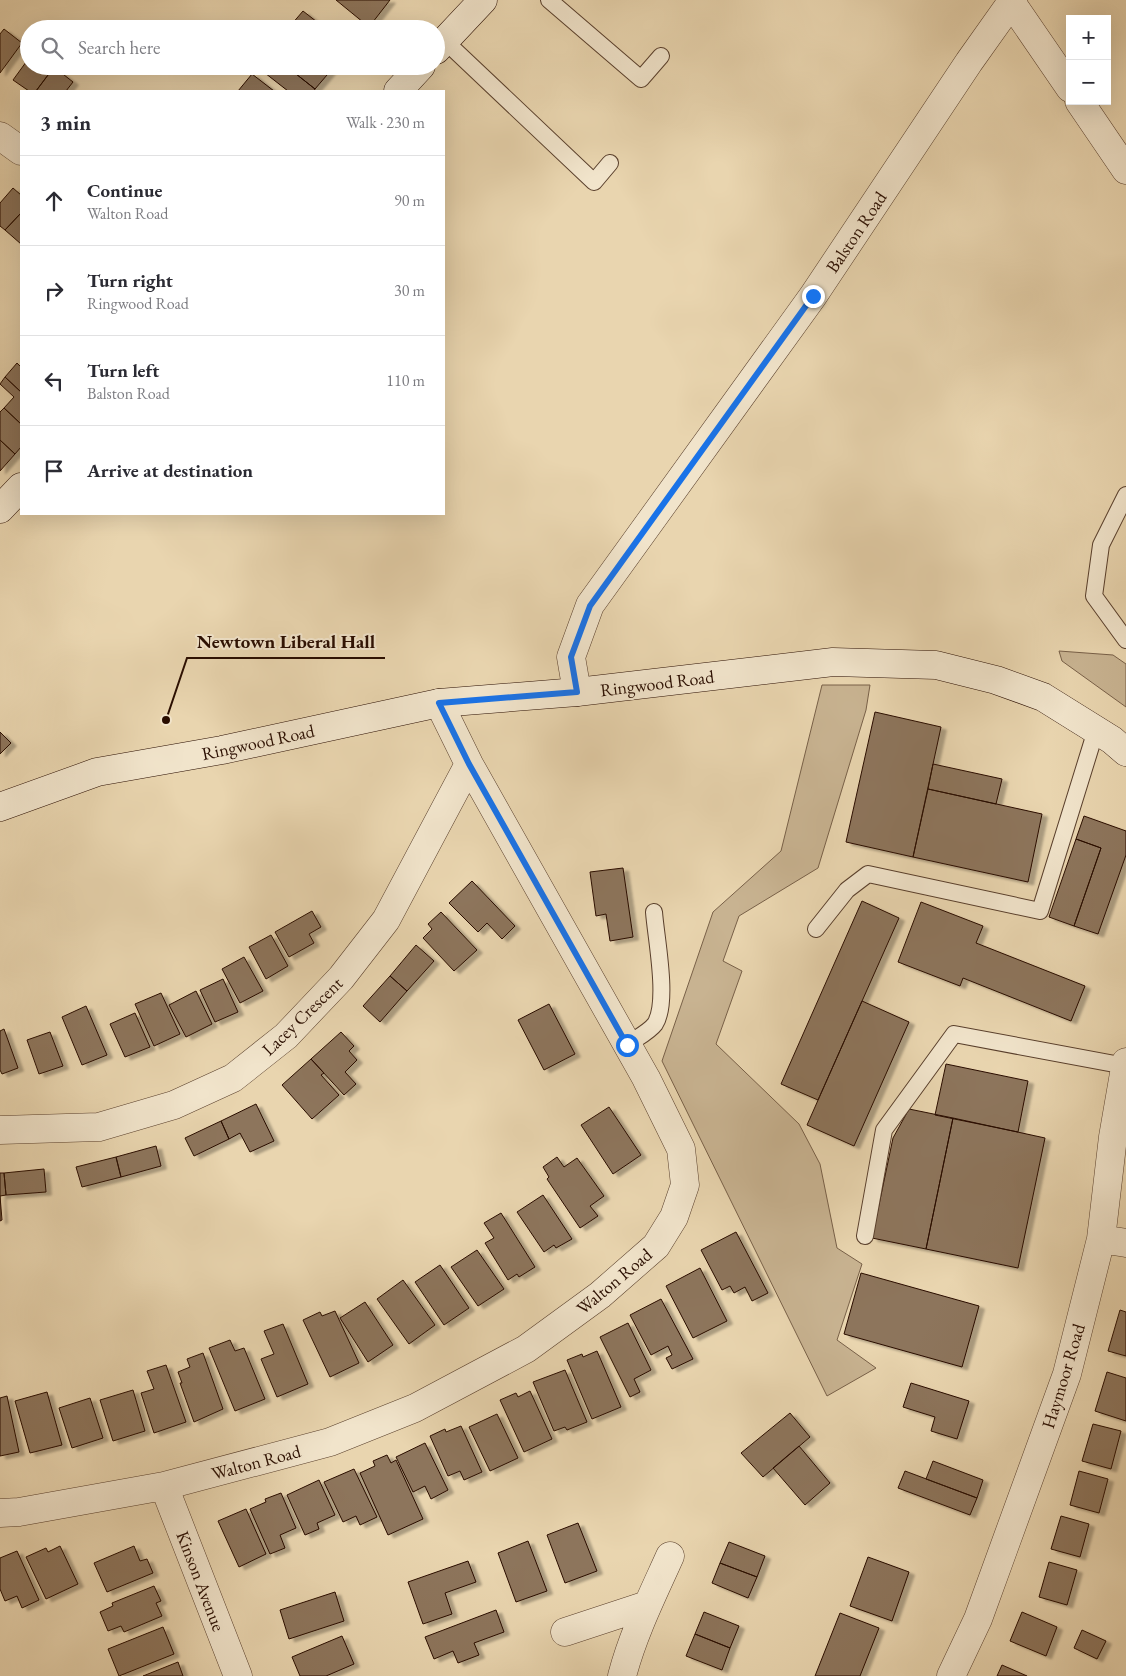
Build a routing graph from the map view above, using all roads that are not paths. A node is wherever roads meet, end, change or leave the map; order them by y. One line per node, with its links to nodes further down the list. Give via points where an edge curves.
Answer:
1 (483, 0): 4 (street)
2 (549, 0): 6 (lane, via 641,79)
3 (1012, 1): 8 (street); 19 (street, Balston Road, via 813,296 590,606 571,657)
4 (445, 41)
5 (445, 50): 13 (lane, via 594,182)
6 (661, 56)
7 (413, 75): 9 (street)
8 (1066, 82)
9 (399, 90)
10 (1082, 105): 14 (street)
11 (0, 136): 12 (street)
12 (20, 150)
13 (610, 163)
14 (1126, 170)
15 (20, 488): 17 (street)
16 (1126, 495): 18 (lane, via 1101,544 1094,596)
17 (0, 509)
18 (1126, 640)
19 (577, 692): 20 (street, Ringwood Road); 21 (street, Ringwood Road, via 833,662 936,665 996,680 1043,697)
20 (439, 703): 23 (street, Walton Road); 24 (street, Ringwood Road, via 222,750 97,772)
21 (1096, 730): 22 (street, Ringwood Road); 26 (lane, via 1040,911 868,874 847,890)
22 (1126, 752)
23 (469, 764): 27 (street, Walton Road); 30 (street, Lacey Crescent, via 386,920 341,978 286,1036 233,1078 174,1104 99,1127)
24 (0, 807)
25 (654, 912): 27 (lane, via 662,987 660,1013 654,1025)
26 (816, 929)
27 (627, 1045): 34 (street, Walton Road, via 681,1149 685,1185 674,1217 656,1246 600,1295 526,1349 415,1408 330,1442)
28 (1126, 1062): 29 (street, Haymoor Road)
29 (1125, 1066): 31 (street, Haymoor Road); 32 (lane, via 954,1034 884,1130)
30 (0, 1130)
31 (1119, 1153): 33 (street, Haymoor Road)
32 (865, 1236)
33 (1113, 1241): 41 (street, Haymoor Road, via 978,1619)
34 (164, 1486): 35 (street, Walton Road); 39 (street, Kinson Avenue)
35 (0, 1513)
36 (670, 1556): 37 (street)
37 (647, 1605): 38 (street); 40 (street)
38 (565, 1632)
39 (238, 1676)
40 (622, 1676)
41 (951, 1676)

